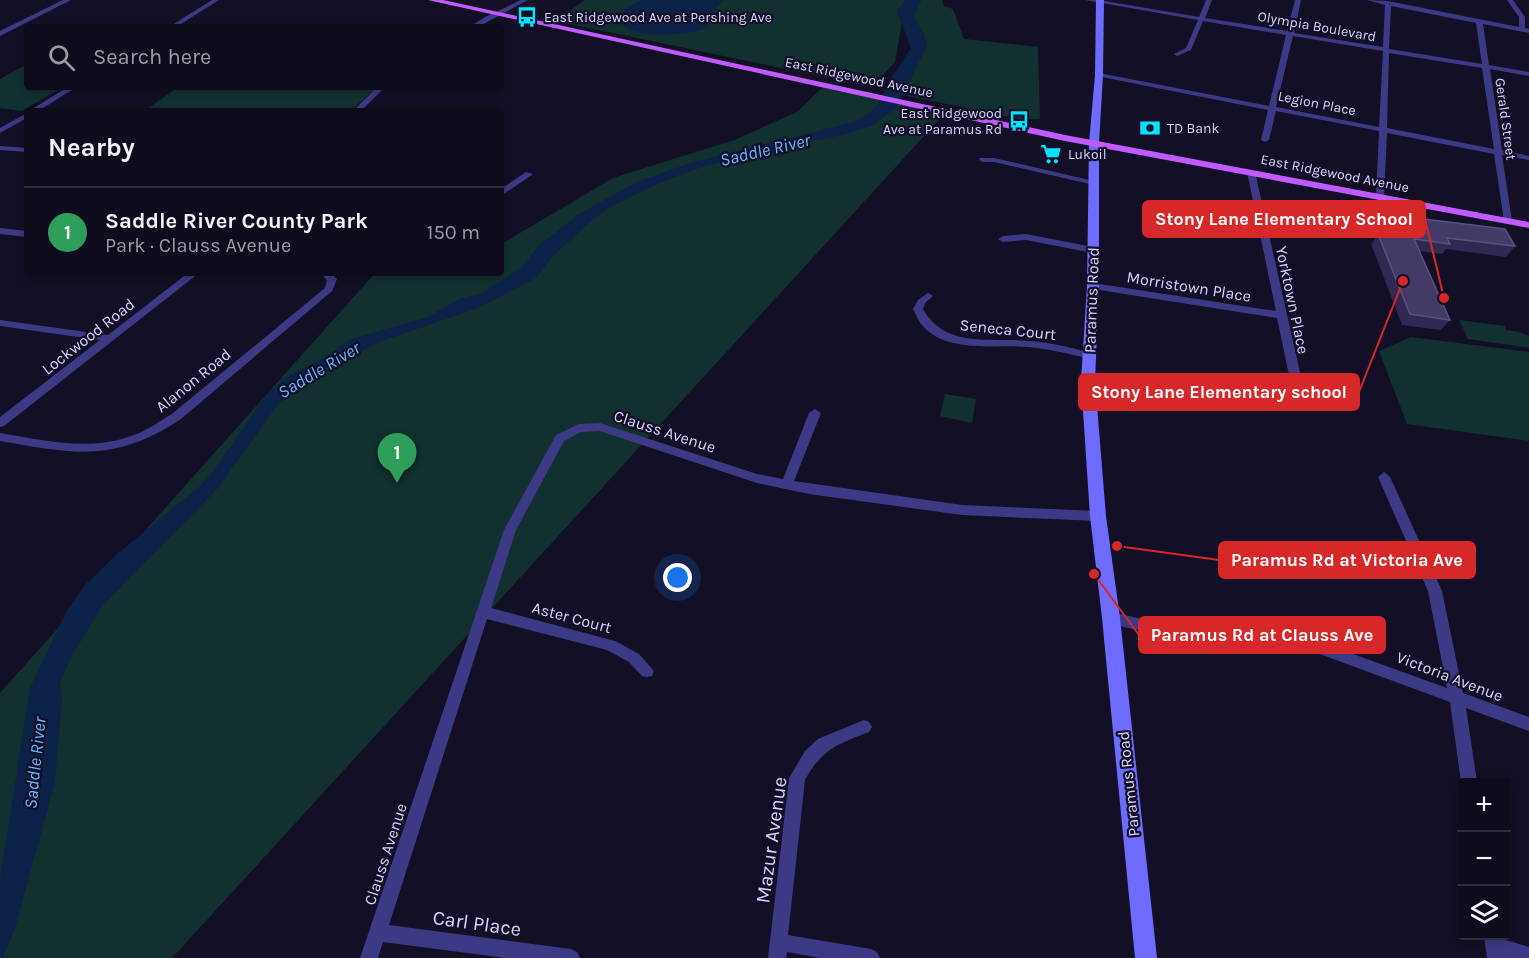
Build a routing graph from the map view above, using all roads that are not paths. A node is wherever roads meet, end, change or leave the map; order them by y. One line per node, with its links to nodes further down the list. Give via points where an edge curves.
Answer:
1 (68, 0): 18 (street)
2 (216, 0): 15 (street)
3 (432, 0): 12 (main road, East Ridgewood Avenue)
4 (525, 0): 12 (street)
5 (1088, 0): 10 (street, Olympia Boulevard)
6 (1209, 0): 13 (street)
7 (1298, 0): 19 (street)
8 (1370, 0): 11 (street)
9 (1510, 0): 17 (street)
10 (1100, 1): 13 (street, Olympia Boulevard); 24 (main road, Paramus Road)
11 (1388, 3): 14 (street); 20 (street)
12 (496, 14): 16 (street); 34 (main road, East Ridgewood Avenue)
13 (1201, 19): 19 (street, Olympia Boulevard); 21 (street, via 1189,49)
14 (1479, 21): 17 (street); 22 (street, Gerald Street)
15 (177, 24)
16 (478, 24)
17 (1526, 31)
18 (0, 34)
19 (1290, 34): 20 (street, Olympia Boulevard); 29 (street)
20 (1386, 50): 22 (street, Olympia Boulevard); 31 (street)
21 (1177, 54)
22 (1485, 66): 23 (street, Olympia Boulevard); 37 (street, Gerald Street)
23 (1529, 74)
24 (1099, 75): 29 (street, Legion Place); 34 (main road, Paramus Road)
25 (68, 90): 27 (street)
26 (378, 90): 28 (street)
27 (38, 108)
28 (360, 108)
29 (1274, 109): 31 (street, Legion Place); 33 (street)
30 (24, 117): 32 (street)
31 (1383, 130): 37 (street, Legion Place); 44 (street)
32 (0, 131)
33 (1265, 140)
34 (1094, 143): 40 (main road, East Ridgewood Avenue); 42 (main road, Paramus Road)
35 (0, 147): 36 (street)
36 (24, 150)
37 (1497, 152): 38 (street, Legion Place); 45 (street, Gerald Street)
38 (1529, 158)
39 (983, 160): 42 (street)
40 (1251, 172): 44 (main road, East Ridgewood Avenue); 55 (street, Yorktown Place)
41 (529, 174): 43 (street)
42 (1094, 182): 50 (main road, Paramus Road)
43 (504, 191)
44 (1380, 197): 45 (main road, East Ridgewood Avenue)
45 (1508, 221): 46 (main road, East Ridgewood Avenue)
46 (1529, 225)
47 (0, 231): 48 (street)
48 (24, 234)
49 (1003, 239): 50 (street, via 1026,237)
50 (1093, 250): 53 (main road, Paramus Road)
51 (191, 276): 57 (street, Lockwood Road)
52 (329, 276): 62 (street, Alanon Road, via 333,279 329,289 153,432 116,446 79,450)
53 (1093, 286): 55 (street, Morristown Place); 58 (main road, Paramus Road)
54 (928, 296): 58 (street, Seneca Court, via 918,309 920,316 957,340 1028,344)
55 (1281, 315): 59 (street, Yorktown Place)
56 (0, 323): 57 (street)
57 (108, 338): 61 (street, Lockwood Road)
58 (1088, 355): 65 (main road, Paramus Road)
59 (1300, 399)
60 (815, 413): 64 (street)
61 (0, 423)
62 (0, 437)
63 (1384, 477): 69 (street, via 1435,591)
64 (787, 485): 65 (street, Clauss Avenue, via 962,510); 66 (street, Clauss Avenue, via 600,427 579,428 555,444 510,530)
65 (1098, 516): 67 (main road, Paramus Road)
66 (482, 612): 68 (street, Aster Court, via 610,645 634,658); 73 (street, Clauss Avenue)
67 (1111, 618): 69 (street, Victoria Avenue, via 1173,632 1281,638 1344,656); 80 (main road, Paramus Road)
68 (647, 671)
69 (1457, 699): 70 (street, Victoria Avenue); 72 (street)
70 (1529, 724)
71 (864, 727): 75 (street, Mazur Avenue, via 827,741 810,754 797,778)
72 (1468, 778)
73 (377, 932): 77 (street, Clauss Avenue); 78 (street, Carl Place)
74 (1494, 946): 76 (street)
75 (778, 950): 79 (street)
76 (1529, 956)
77 (369, 958)
78 (571, 958)
79 (871, 958)
80 (1146, 958)

